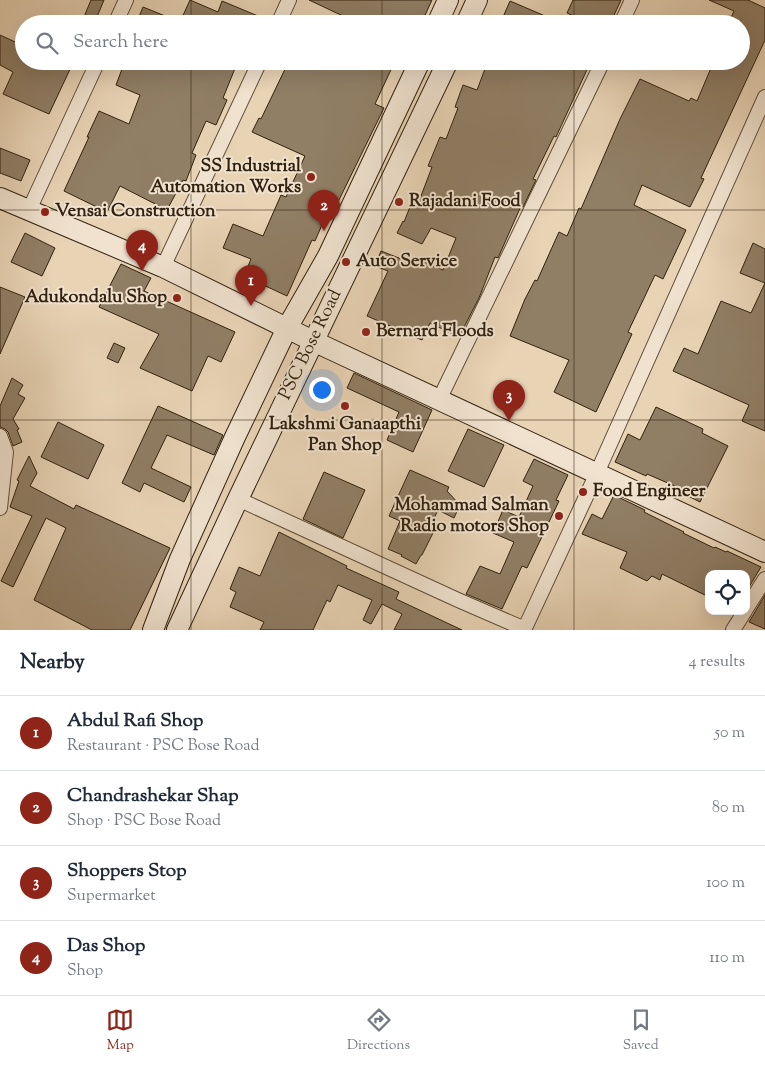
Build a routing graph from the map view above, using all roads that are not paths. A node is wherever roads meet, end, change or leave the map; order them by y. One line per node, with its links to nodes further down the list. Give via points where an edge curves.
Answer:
1 (126, 0): 6 (street)
2 (290, 0): 7 (street)
3 (448, 0): 8 (street)
4 (477, 0): 9 (street)
5 (632, 0): 10 (street)
6 (119, 15)
7 (282, 15)
8 (441, 15)
9 (470, 15)
10 (625, 15)
11 (94, 70): 18 (street)
12 (256, 70): 19 (street)
13 (416, 70): 20 (street, PSC Bose Road, via 328,256)
14 (444, 70): 21 (street, PSC Bose Road)
15 (598, 70): 22 (street)
16 (765, 98): 24 (street)
17 (0, 198): 18 (street)
18 (29, 210): 19 (street)
19 (163, 267): 20 (street)
20 (287, 328): 21 (street); 32 (street, PSC Bose Road, via 180,559)
21 (313, 341): 22 (street); 25 (street, PSC Bose Road)
22 (439, 400): 24 (street)
23 (0, 436): 26 (street, via 6,452)
24 (597, 474): 27 (street); 31 (street)
25 (238, 499): 31 (street); 33 (street, PSC Bose Road)
26 (0, 508)
27 (765, 552)
28 (765, 579): 29 (street)
29 (750, 602)
30 (742, 615): 34 (street)
31 (525, 629)
32 (153, 630)
33 (177, 630)
34 (733, 630)

